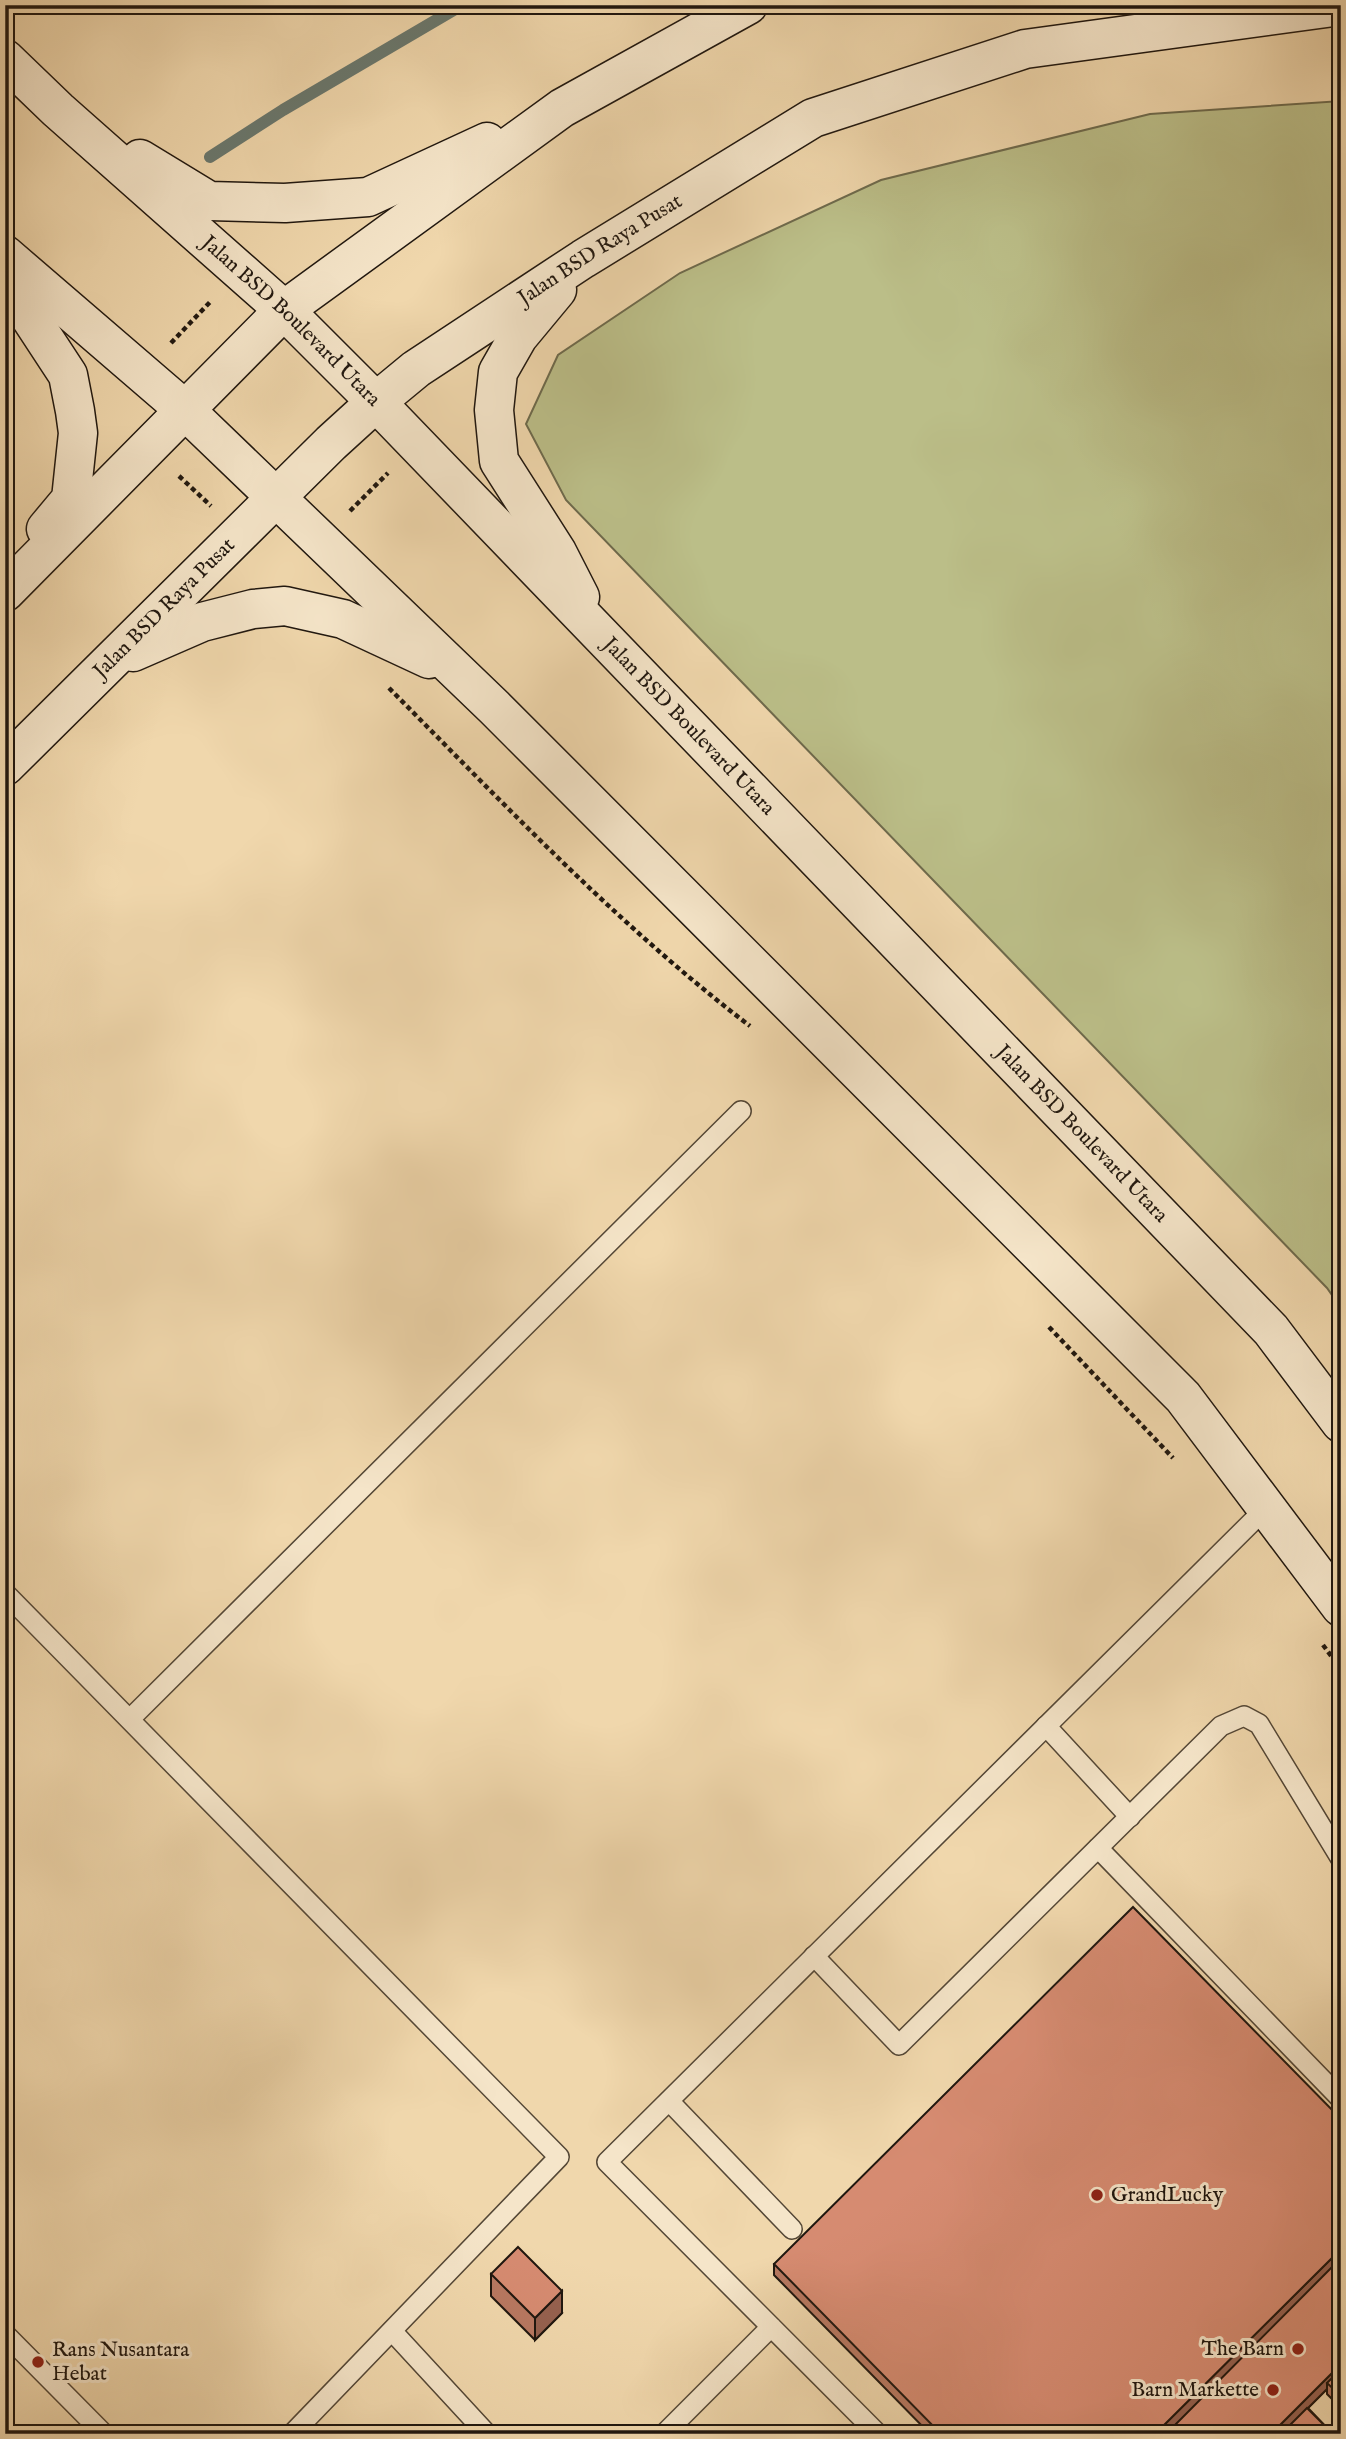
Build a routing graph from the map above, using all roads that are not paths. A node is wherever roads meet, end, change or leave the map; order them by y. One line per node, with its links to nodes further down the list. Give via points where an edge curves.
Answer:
1 (1341, 6): 7 (main road, Jalan BSD Raya Pusat, via 1025,49 813,118)
2 (733, 9): 4 (main road)
3 (5, 59): 5 (main road, Jalan BSD Boulevard Utara)
4 (562, 108): 5 (main road, via 368,197 285,202 209,201); 9 (main road)
5 (58, 110): 9 (main road, Jalan BSD Boulevard Utara)
6 (5, 255): 11 (main road)
7 (583, 259): 10 (main road, Jalan BSD Raya Pusat, via 416,369); 15 (main road, via 518,337 498,372 494,410 499,461 557,552)
8 (5, 279): 13 (main road, via 68,375 78,433 71,499)
9 (284, 310): 10 (main road, Jalan BSD Boulevard Utara); 11 (main road)
10 (376, 402): 12 (main road, Jalan BSD Raya Pusat); 15 (main road, Jalan BSD Boulevard Utara)
11 (185, 410): 12 (main road); 14 (main road)
12 (276, 499): 16 (main road, Jalan BSD Raya Pusat); 17 (main road)
13 (5, 580)
14 (5, 592)
15 (600, 634): 20 (main road, Jalan BSD Boulevard Utara, via 1271,1330)
16 (113, 660): 17 (main road, via 202,622 285,606 343,619); 18 (main road, Jalan BSD Raya Pusat)
17 (457, 672): 21 (main road, via 1183,1397)
18 (5, 766)
19 (741, 1111): 24 (lane)
20 (1341, 1423)
21 (1267, 1507): 23 (main road); 25 (lane)
22 (5, 1592): 24 (lane)
23 (1341, 1607)
24 (130, 1719): 34 (lane, via 559,2157)
25 (1046, 1726): 26 (lane); 29 (lane)
26 (1130, 1816): 27 (lane); 28 (lane, via 1221,1726 1244,1716 1259,1724)
27 (1098, 1848): 29 (lane, via 900,2045); 30 (lane)
28 (1340, 1854)
29 (814, 1956): 31 (lane)
30 (1341, 2099)
31 (669, 2101): 32 (lane); 33 (lane, via 607,2162)
32 (792, 2229)
33 (771, 2327): 39 (lane); 40 (lane)
34 (392, 2331): 37 (lane); 38 (lane)
35 (5, 2334): 36 (lane)
36 (104, 2434)
37 (292, 2434)
38 (487, 2434)
39 (664, 2434)
40 (878, 2434)

